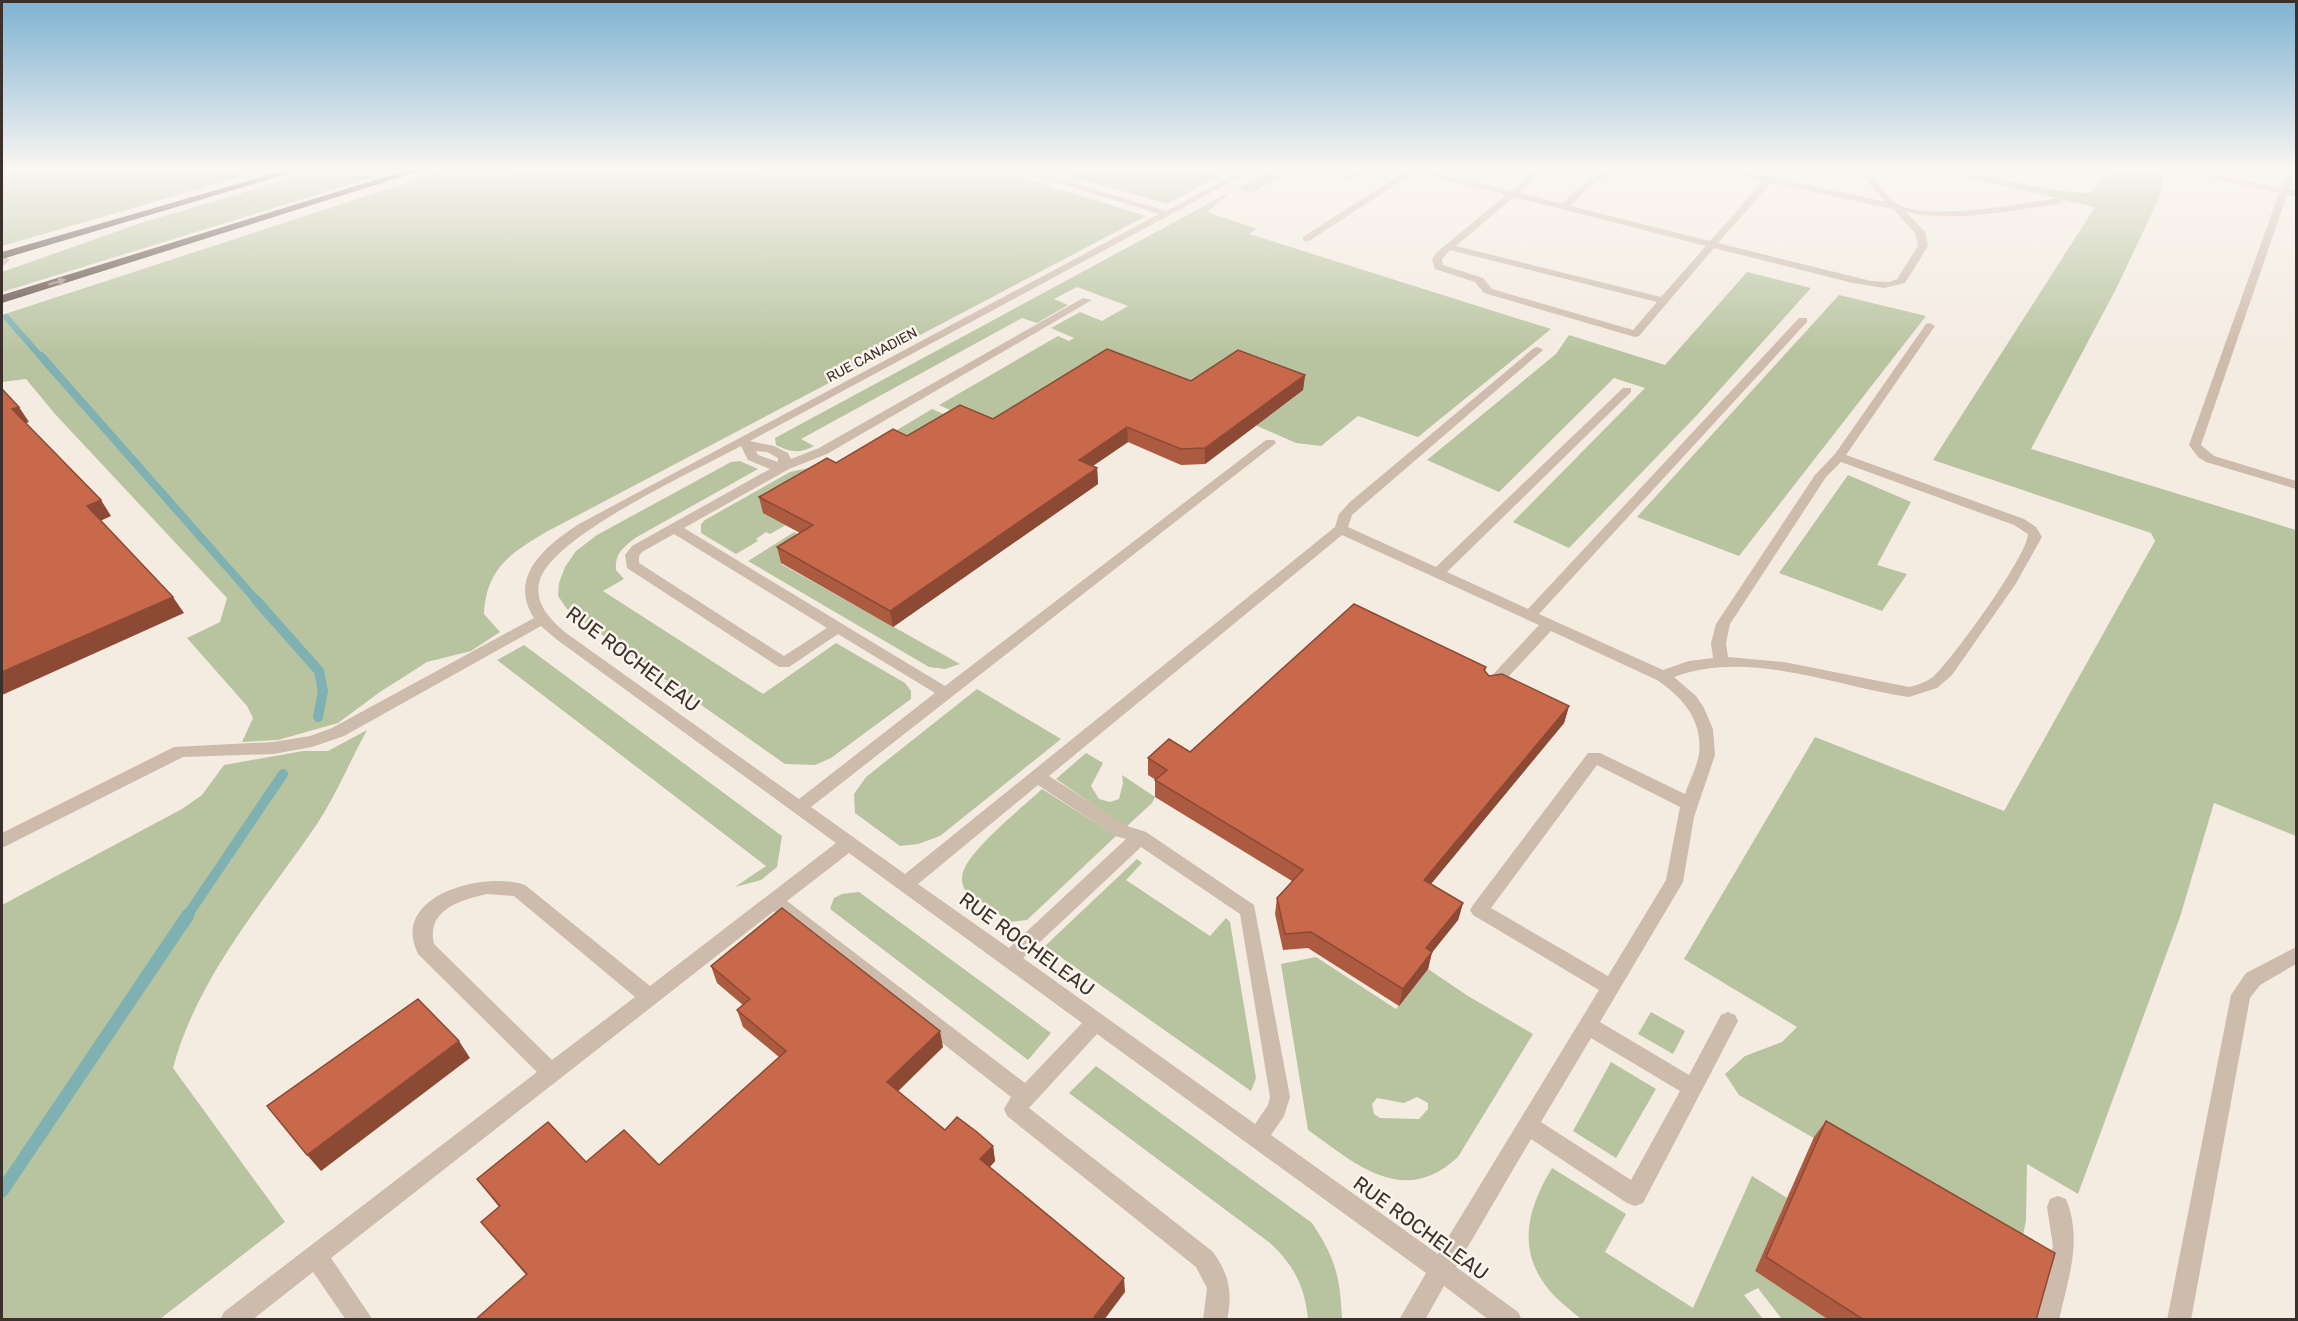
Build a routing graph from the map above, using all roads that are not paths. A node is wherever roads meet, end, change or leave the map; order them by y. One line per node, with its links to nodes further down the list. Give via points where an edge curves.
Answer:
1 (94, 230): 13 (highway)
2 (225, 230): 15 (highway, one-way to 2)
3 (1139, 230): 23 (street, RUE CANADIEN)
4 (1320, 230): 10 (street)
5 (1469, 230): 12 (street)
6 (1655, 230): 11 (street)
7 (1725, 230): 11 (street)
8 (1918, 230): 11 (street, via 1923,246 1901,280 1887,285)
9 (2271, 230): 26 (street, via 2195,444 2210,459)
10 (1306, 239)
11 (1712, 244): 17 (street)
12 (1449, 247): 17 (street); 17 (street, via 1437,259 1438,267 1479,280 1488,291 1635,334)
13 (2, 257): 14 (street)
14 (2, 264)
15 (2, 299)
16 (1087, 300): 25 (street, via 813,456)
17 (1663, 301)
18 (1803, 320): 31 (street)
19 (1930, 326): 24 (street)
20 (1538, 350): 28 (street, via 1355,505 1346,514)
21 (1627, 390): 29 (street)
22 (1270, 443): 38 (street)
23 (745, 444): 25 (street, via 752,458 764,465); 30 (street, RUE CANADIEN, via 566,538 543,561)
24 (1839, 458): 35 (street, via 1821,475 1723,624 1717,648); 35 (street, via 2019,522 2034,532 2032,546 1946,673 1926,689 1884,689 1781,668)
25 (785, 466): 27 (street)
26 (2296, 485)
27 (674, 528): 34 (street); 34 (street, via 637,549 632,565 784,663)
28 (1341, 529): 29 (street); 39 (street)
29 (1438, 573): 31 (street)
30 (531, 593): 32 (street, RUE ROCHELEAU)
31 (1530, 615): 33 (street)
32 (543, 619): 41 (street, RUE ROCHELEAU); 43 (street, via 338,732 273,748 180,751)
33 (1549, 624): 36 (street); 37 (street)
34 (837, 628): 38 (street)
35 (1722, 662): 36 (street, via 1676,668)
36 (1662, 676): 40 (street, via 1689,696 1706,730 1707,755)
37 (1490, 687)
38 (946, 693): 41 (street)
39 (1037, 776): 42 (street, via 1121,831); 45 (street)
40 (1690, 804): 49 (street, via 1674,882); 49 (street, via 1594,757 1479,910)
41 (799, 808): 44 (street, RUE ROCHELEAU)
42 (1140, 837): 48 (street); 58 (street, via 1248,910 1280,1097 1277,1109)
43 (2, 841)
44 (849, 843): 45 (street, RUE ROCHELEAU); 46 (street)
45 (905, 884): 48 (street, RUE ROCHELEAU)
46 (774, 901): 50 (street); 56 (street)
47 (2296, 955): 68 (street, via 2253,979 2241,995)
48 (1010, 959): 51 (street, RUE ROCHELEAU)
49 (1612, 988): 53 (street)
50 (650, 997): 54 (street); 54 (street, via 519,890 481,886 436,907 422,923 420,938 425,948)
51 (1096, 1021): 56 (street); 58 (street, RUE ROCHELEAU)
52 (1728, 1021): 55 (street)
53 (1589, 1026): 55 (street); 57 (street)
54 (550, 1073): 60 (street)
55 (1693, 1088): 57 (street, via 1635,1195)
56 (1026, 1096): 64 (street, via 1014,1109 1214,1270 1220,1287)
57 (1529, 1126): 61 (street)
58 (1258, 1137): 61 (street, RUE ROCHELEAU)
59 (2058, 1207): 67 (street, via 2064,1246)
60 (315, 1255): 62 (street); 63 (street)
61 (1443, 1270): 65 (street); 66 (street, RUE ROCHELEAU)
62 (232, 1320)
63 (361, 1320)
64 (1215, 1320)
65 (1411, 1320)
66 (1510, 1320)
67 (2047, 1320)
68 (2179, 1320)

